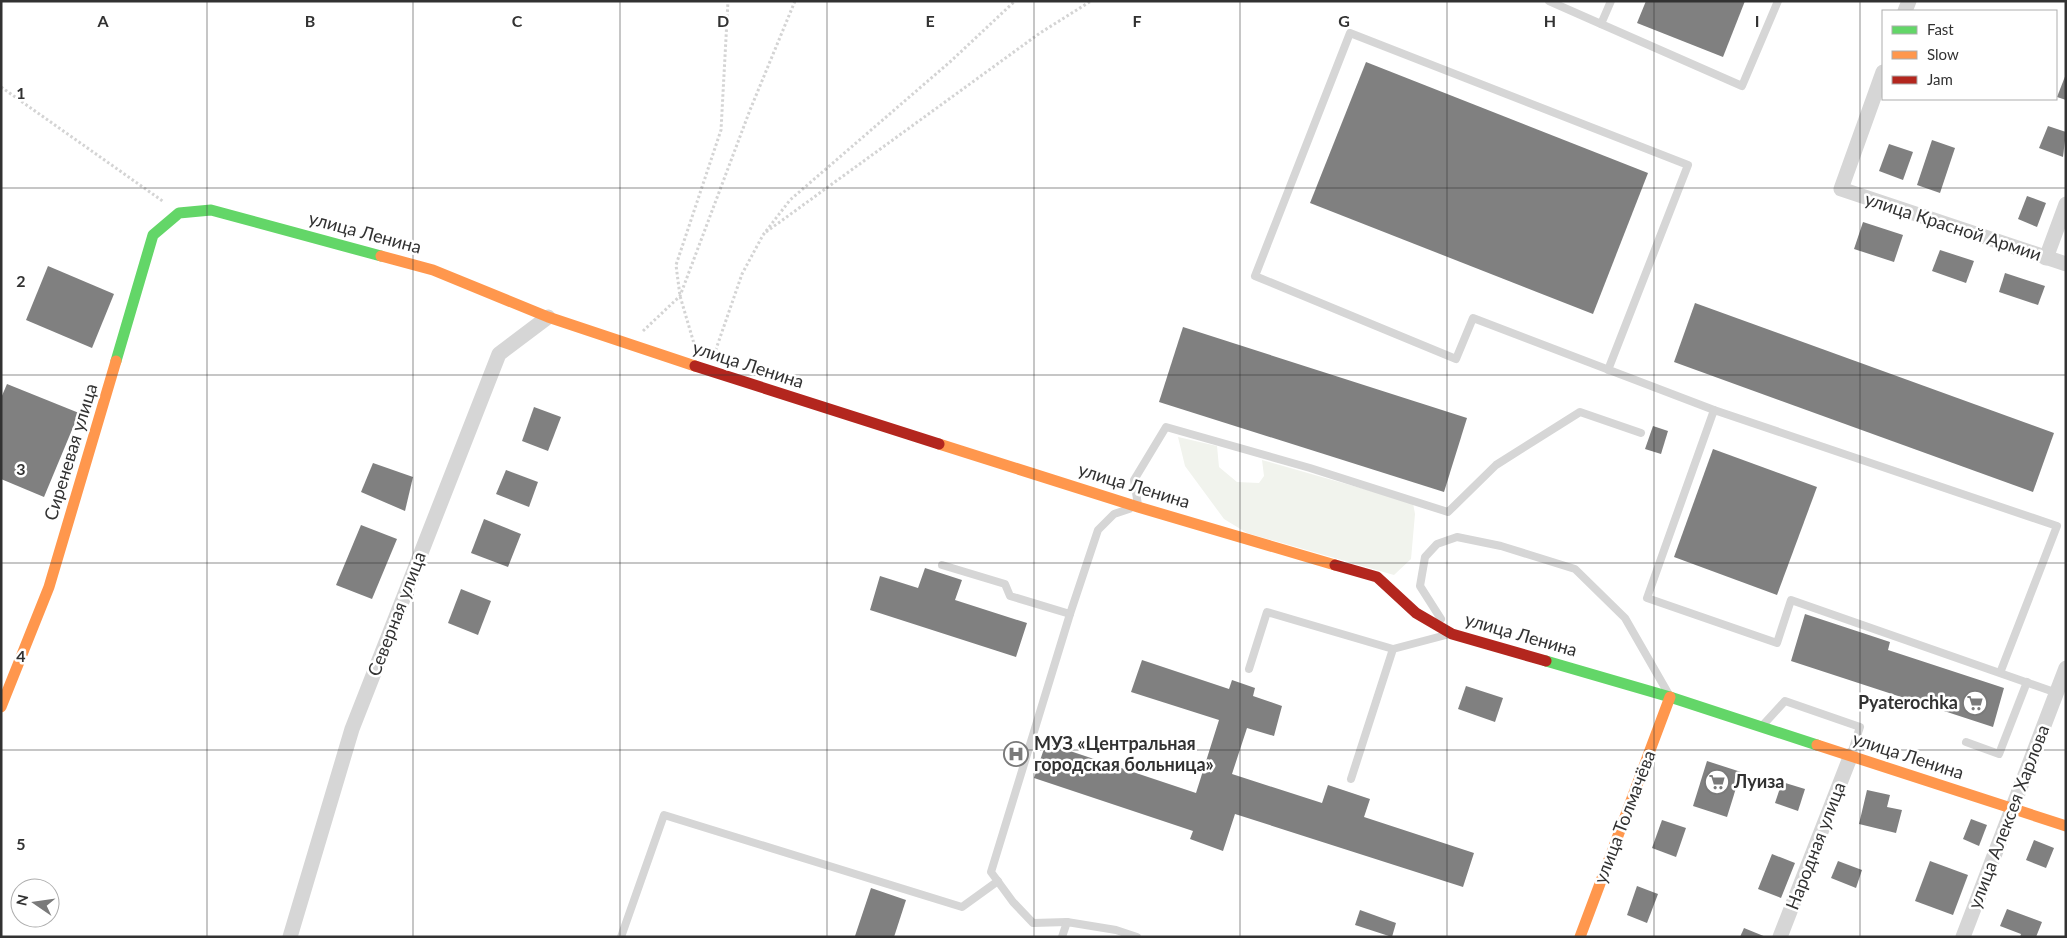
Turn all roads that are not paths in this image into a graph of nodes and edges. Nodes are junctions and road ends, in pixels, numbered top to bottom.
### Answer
1 (1549, 1) edge
2 (1611, 1) edge
3 (1778, 1) edge
4 (1601, 24) junction
5 (1882, 75) edge
6 (2066, 204) edge
7 (179, 213) joint
8 (2046, 258) junction
9 (2066, 264) edge
10 (548, 316) junction
11 (1608, 370) junction
12 (1714, 410) junction
13 (1641, 433) dead end
14 (1138, 506) junction
15 (2057, 526) junction
16 (2066, 529) edge
17 (942, 565) dead end
18 (1070, 614) junction
19 (1452, 634) junction
20 (1393, 648) junction
21 (2066, 668) edge
22 (1249, 669) dead end
23 (2000, 673) junction
24 (2027, 682) junction
25 (2056, 693) junction
26 (1670, 697) junction
27 (1, 707) edge
28 (1761, 726) junction
29 (1966, 742) dead end
30 (1851, 755) junction
31 (1351, 779) dead end
32 (2013, 808) junction
33 (2066, 826) edge
34 (998, 881) junction
35 (1067, 922) junction
36 (1115, 934) edge
37 (290, 937) edge
38 (621, 937) edge
39 (1062, 937) edge
40 (1137, 937) edge
41 (1580, 937) edge
42 (1780, 937) edge
43 (1963, 937) edge

1 - 4 lane
2 - 4 lane
3 - 4 lane
5 - 8 street, улица Красной Армии
6 - 8 street
7 - 10 street, улица Ленина
7 - 27 street, Сиреневая улица
8 - 9 street, улица Красной Армии
10 - 14 street, улица Ленина
10 - 37 street, Северная улица
11 - 11 lane
11 - 12 lane
12 - 15 lane
12 - 23 lane
13 - 14 lane
14 - 18 lane
14 - 19 street, улица Ленина
15 - 16 lane
15 - 23 lane
17 - 18 lane
18 - 34 lane
19 - 20 lane
19 - 26 street, улица Ленина
19 - 26 lane
20 - 22 lane
20 - 31 lane
21 - 25 street, улица Алексея Харлова
23 - 24 lane
24 - 25 lane
24 - 29 lane
25 - 32 street, улица Алексея Харлова
26 - 28 street, улица Ленина
26 - 41 street, улица Толмачёва
28 - 30 street, улица Ленина
28 - 30 lane
30 - 32 street, улица Ленина
30 - 42 street, Народная улица
32 - 33 street, улица Ленина
32 - 43 street, улица Алексея Харлова
34 - 35 lane
34 - 38 lane
35 - 36 lane
35 - 39 lane
36 - 40 lane

